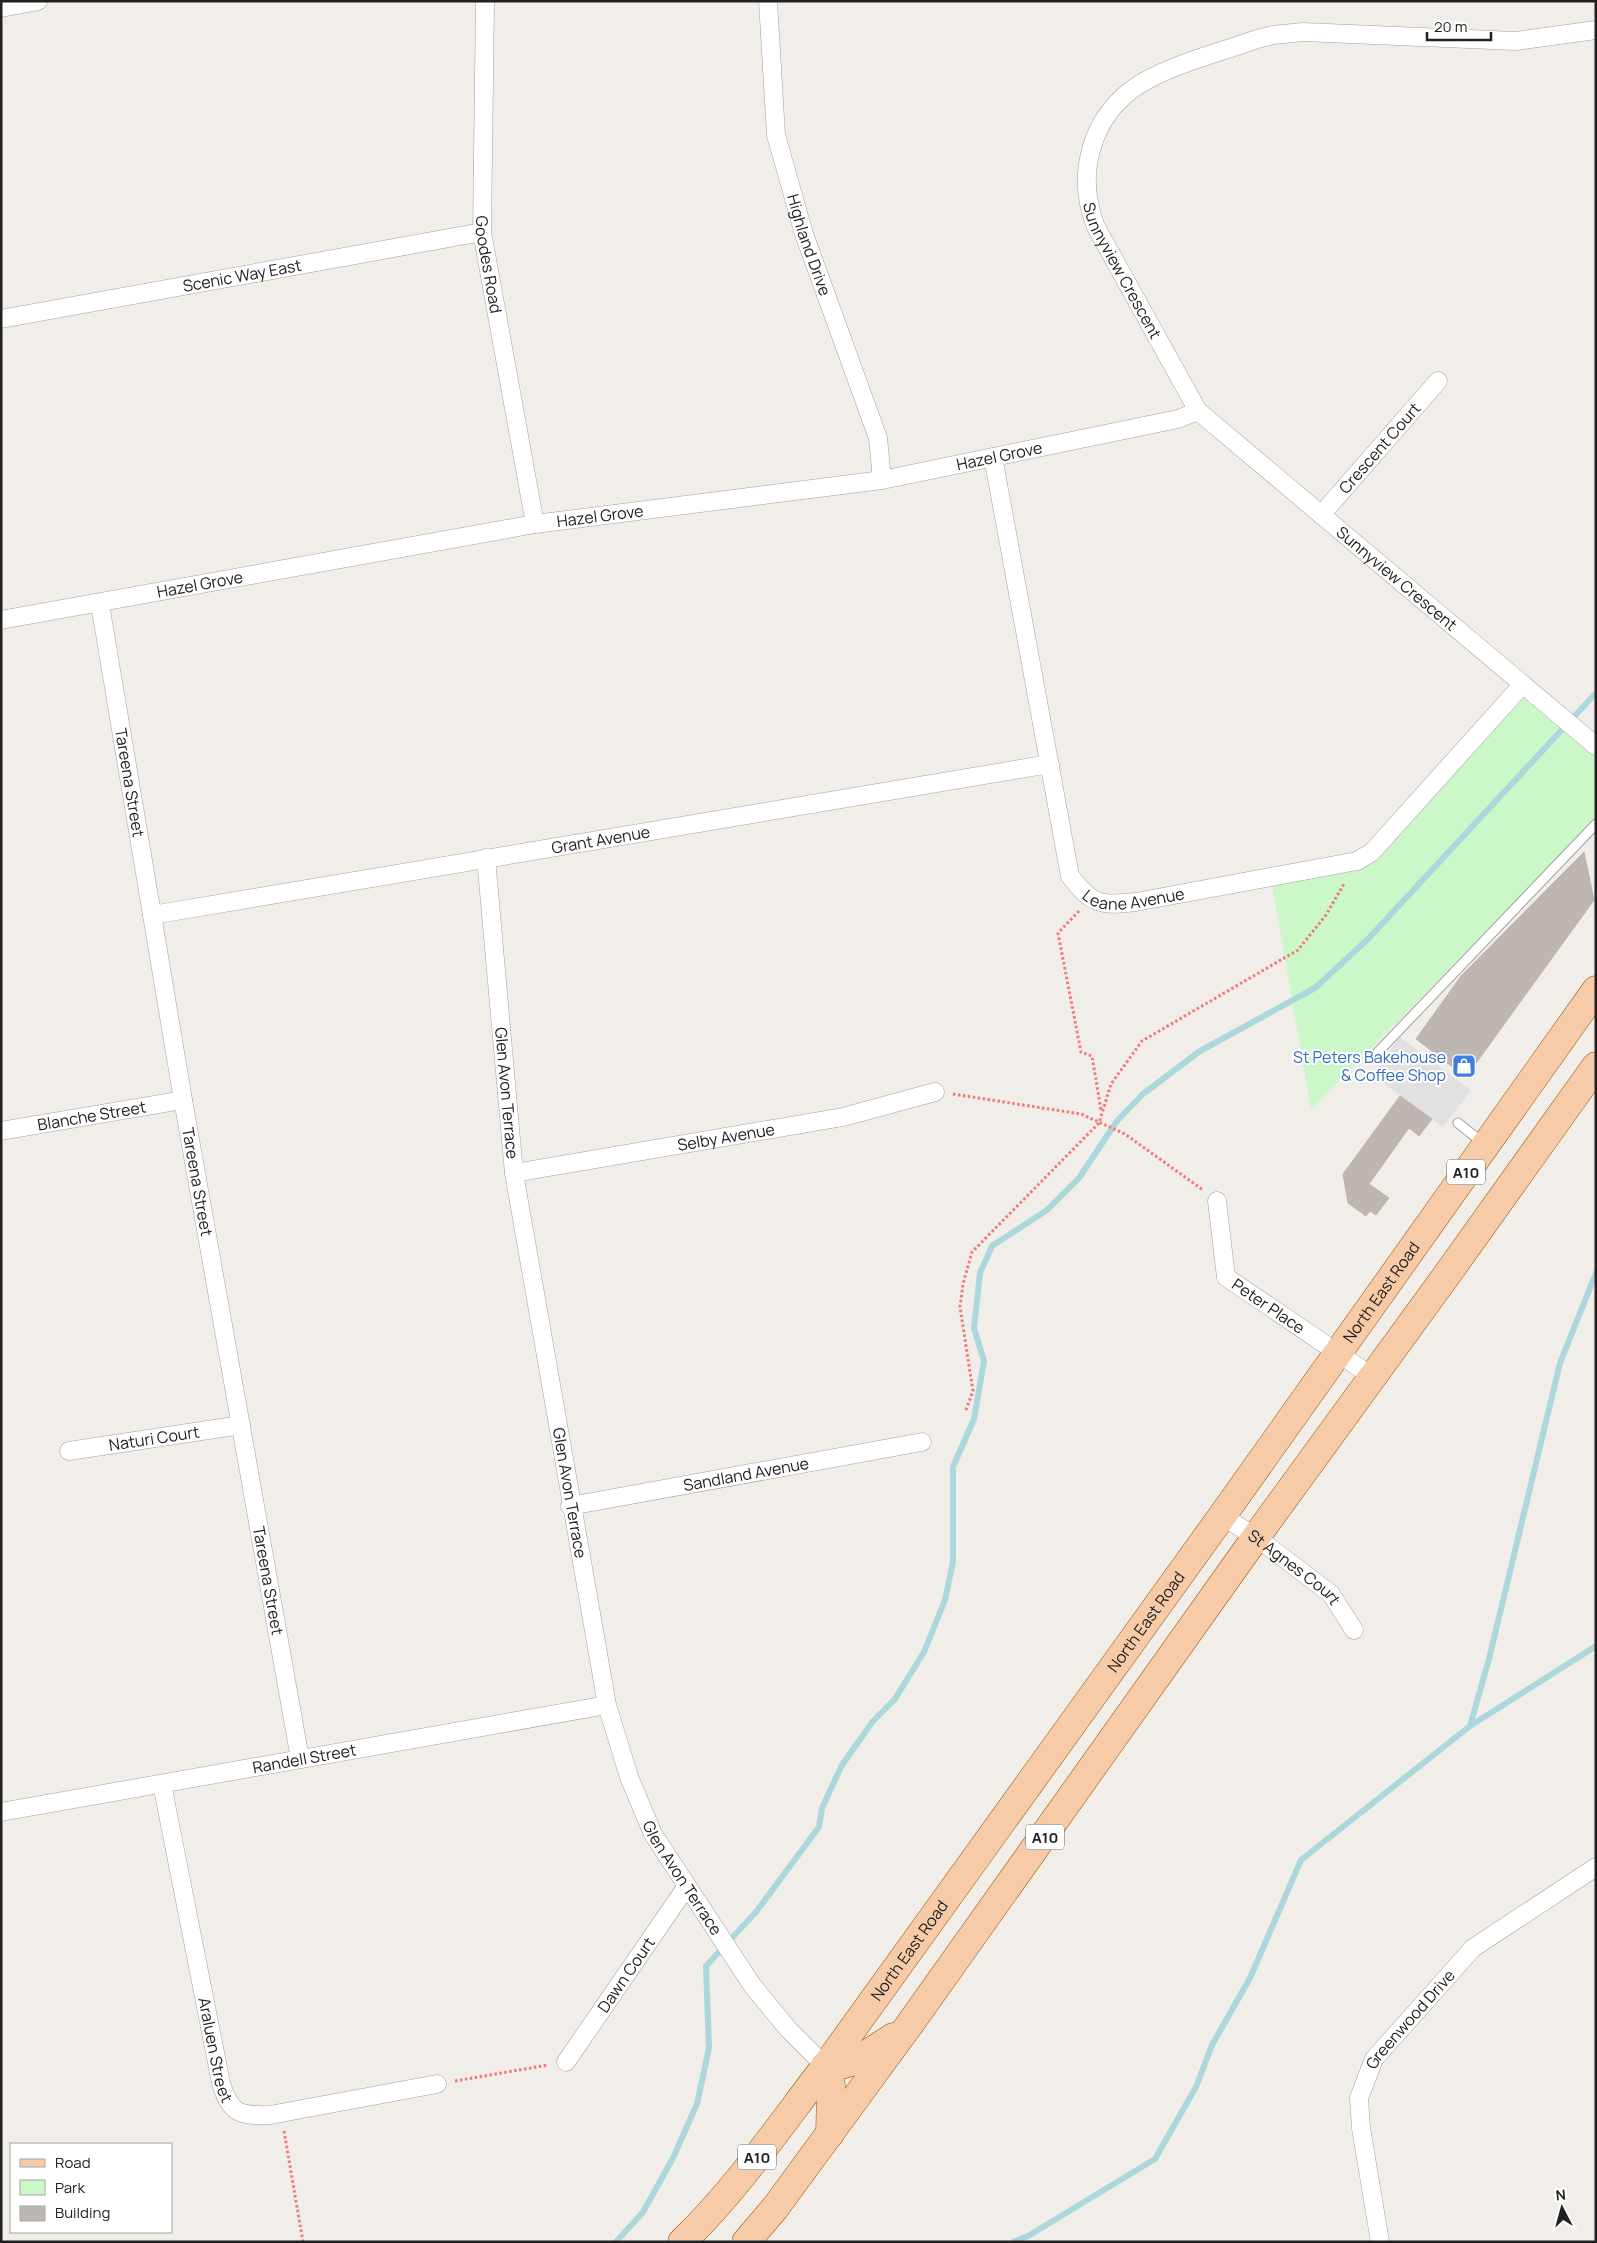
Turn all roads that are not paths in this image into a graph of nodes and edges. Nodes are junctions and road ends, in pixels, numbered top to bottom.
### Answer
1 (38, 1) edge
2 (485, 1) edge
3 (768, 1) edge
4 (1, 8) edge
5 (1596, 30) edge
6 (482, 232) junction
7 (1, 319) edge
8 (1438, 381) dead end
9 (1198, 411) junction
10 (993, 457) junction
11 (882, 480) junction
12 (1321, 515) junction
13 (535, 524) junction
14 (100, 604) junction
15 (1, 620) edge
16 (1524, 684) junction
17 (1596, 746) edge
18 (1050, 764) junction
19 (1596, 824) edge
20 (486, 858) junction
21 (152, 915) junction
22 (1596, 990) edge
23 (1378, 1052) dead end
24 (1596, 1066) edge
25 (935, 1092) road end
26 (183, 1100) junction
27 (1458, 1123) dead end
28 (1, 1131) edge
29 (1486, 1144) junction
30 (514, 1173) junction
31 (1217, 1201) road end
32 (1337, 1354) junction
33 (1373, 1377) junction
34 (241, 1425) junction
35 (922, 1442) dead end
36 (69, 1451) dead end
37 (570, 1506) junction
38 (1222, 1516) junction
39 (1256, 1537) junction
40 (1354, 1630) dead end
41 (607, 1705) junction
42 (300, 1760) junction
43 (162, 1784) junction
44 (1, 1812) edge
45 (1596, 1866) edge
46 (687, 1886) junction
47 (907, 2028) junction
48 (566, 2062) road end
49 (825, 2066) junction
50 (438, 2084) road end
51 (830, 2134) junction
52 (682, 2242) edge
53 (746, 2242) edge
54 (1380, 2242) edge

1 - 4 street
2 - 6 street, Goodes Road
3 - 11 street, Highland Drive
5 - 9 street, Sunnyview Crescent
6 - 7 street, Scenic Way East
6 - 13 street, Goodes Road
8 - 12 street, Crescent Court
9 - 10 street, Hazel Grove
9 - 12 street, Sunnyview Crescent
10 - 11 street, Hazel Grove
10 - 18 street, Leane Avenue
11 - 13 street, Hazel Grove
12 - 16 street, Sunnyview Crescent
13 - 14 street, Hazel Grove
14 - 15 street, Hazel Grove
14 - 21 street, Tareena Street
16 - 17 street, Sunnyview Crescent
16 - 18 street, Leane Avenue
18 - 20 street, Grant Avenue
19 - 23 lane
20 - 21 street, Grant Avenue
20 - 30 street, Glen Avon Terrace
21 - 26 street, Tareena Street
22 - 29 main road, North East Road / A10
24 - 33 main road, A10
25 - 30 street, Selby Avenue
26 - 28 street, Blanche Street
26 - 34 street, Tareena Street
27 - 29 lane
29 - 32 main road, North East Road / A10
30 - 37 street, Glen Avon Terrace
31 - 32 street, Peter Place
32 - 33 street, Peter Place
32 - 38 main road, North East Road / A10
33 - 39 main road, A10
34 - 36 street, Naturi Court
34 - 42 street, Tareena Street
35 - 37 street, Sandland Avenue
37 - 41 street, Glen Avon Terrace
38 - 39 street, St Agnes Court
38 - 49 main road, North East Road / A10
39 - 40 street, St Agnes Court
39 - 47 main road, A10
41 - 42 street, Randell Street
41 - 46 street, Glen Avon Terrace
42 - 43 street, Randell Street
43 - 44 street, Randell Street
43 - 50 street, Araluen Street
45 - 54 street, Greenwood Drive
46 - 48 street, Dawn Court
46 - 49 street, Glen Avon Terrace
47 - 49 main road
47 - 51 main road, A10
49 - 51 main road
49 - 52 main road, North East Road / A10
51 - 53 main road, A10

